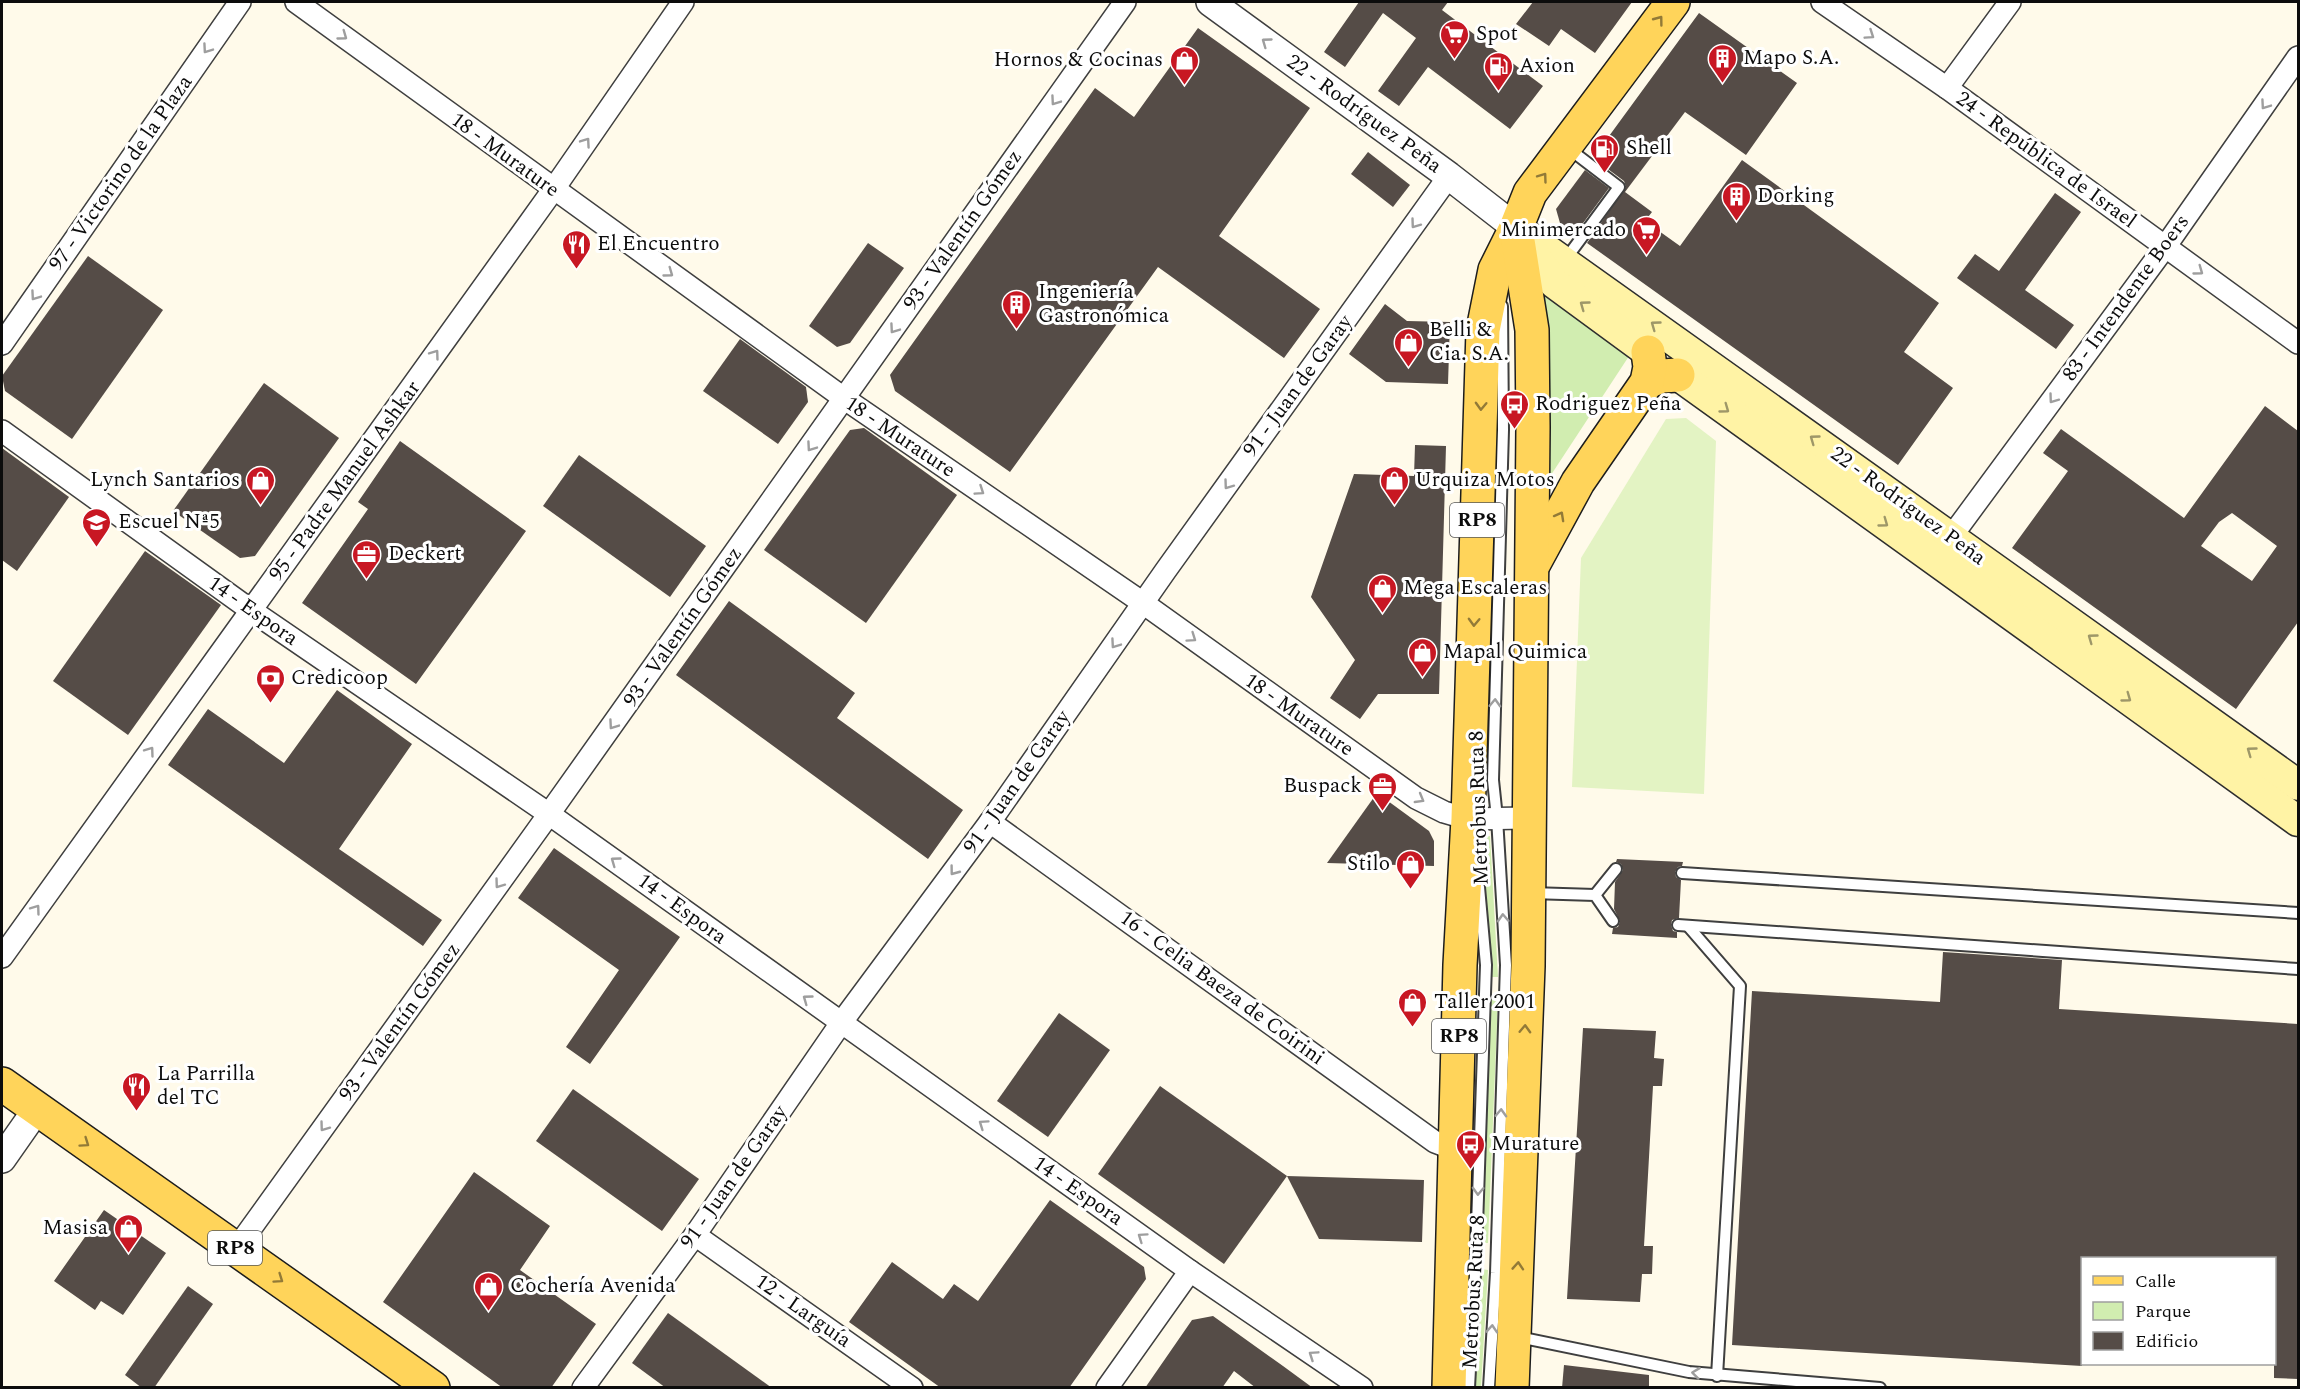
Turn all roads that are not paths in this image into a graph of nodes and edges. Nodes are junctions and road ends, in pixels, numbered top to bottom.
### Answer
1 (240, 2) edge
2 (296, 2) edge
3 (683, 2) edge
4 (1125, 2) edge
5 (1210, 2) edge
6 (1673, 2) edge
7 (1822, 2) edge
8 (2010, 2) edge
9 (2298, 57) edge
10 (1947, 88) junction
11 (1565, 146) junction
12 (1449, 176) junction
13 (553, 190) junction
14 (1516, 228) junction
15 (2165, 247) junction
16 (1563, 262) junction
17 (2298, 342) edge
18 (2, 344) edge
19 (1658, 370) junction
20 (845, 399) junction
21 (2, 431) edge
22 (1951, 537) junction
23 (1531, 568) junction
24 (1143, 603) junction
25 (252, 611) junction
26 (2298, 785) edge
27 (549, 814) junction
28 (1498, 818) junction
29 (2298, 821) edge
30 (990, 822) junction
31 (1616, 869) dead end
32 (1682, 873) dead end
33 (1527, 893) junction
34 (1595, 895) junction
35 (2298, 913) edge
36 (1613, 921) dead end
37 (2, 957) edge
38 (2298, 969) edge
39 (841, 1023) junction
40 (2, 1084) edge
41 (37, 1109) junction
42 (1456, 1150) junction
43 (2, 1159) edge
44 (695, 1234) junction
45 (236, 1249) junction
46 (1190, 1271) junction
47 (1515, 1336) junction
48 (1717, 1376) junction
49 (433, 1388) edge
50 (583, 1388) edge
51 (912, 1388) edge
52 (1107, 1388) edge
53 (1362, 1388) edge
54 (1449, 1388) edge
55 (1469, 1388) edge
56 (1489, 1388) edge
57 (1512, 1388) edge
58 (1880, 1388) edge

1 -> 18 street, 97 - Victorino de la Plaza
2 -> 13 street, 18 - Murature
13 -> 3 street, 95 - Padre Manuel Ashkar
4 -> 20 street, 93 - Valentín Gómez
12 -> 5 street, 22 - Rodríguez Peña
11 -> 6 main road, RP8
7 -> 10 street, 24 - República de Israel
8 - 10 street
9 -> 15 street, 83 - Intendente Boers
10 - 15 street, 24 - República de Israel
14 -> 11 main road, RP8
11 - 16 lane
12 - 14 street, 22 - Rodríguez Peña
12 -> 24 street, 91 - Juan de Garay
13 -> 20 street, 18 - Murature
25 -> 13 street, 95 - Padre Manuel Ashkar
14 - 16 main road, 22 - Rodríguez Peña
19 -> 14 main road, 22 - Rodríguez Peña
14 - 23 main road, RP8
28 -> 14 lane, Metrobus Ruta 8
14 -> 28 main road, RP8
15 -> 17 street, 24 - República de Israel
15 -> 22 street, 83 - Intendente Boers
22 -> 16 main road, 22 - Rodríguez Peña
23 -> 19 main road
19 -> 29 main road, 22 - Rodríguez Peña
20 -> 24 street, 18 - Murature
20 -> 27 street, 93 - Valentín Gómez
21 - 25 street, 14 - Espora
26 -> 22 main road, 22 - Rodríguez Peña
23 - 28 main road, RP8
24 -> 28 street, 18 - Murature
24 -> 30 street, 91 - Juan de Garay
25 - 27 street, 14 - Espora
37 -> 25 street, 95 - Padre Manuel Ashkar
39 -> 27 street, 14 - Espora
27 -> 45 street, 93 - Valentín Gómez
28 - 33 main road, RP8
28 - 42 main road, RP8
28 -> 55 lane, Metrobus Ruta 8
56 -> 28 lane, Metrobus Ruta 8
30 -> 39 street, 91 - Juan de Garay
30 - 42 street, 16 - Celia Baeza de Coirini
31 - 34 lane
32 - 35 lane
33 - 34 lane
47 -> 33 main road, RP8
34 - 36 lane
38 - 48 lane
39 - 44 street, 91 - Juan de Garay
46 -> 39 street, 14 - Espora
40 - 41 main road, RP8
41 - 43 street
41 -> 45 main road, RP8
42 - 54 main road, RP8
44 - 50 street, 91 - Juan de Garay
44 - 51 street, 12 - Larguía
45 -> 49 main road, RP8
46 - 52 street
53 -> 46 street, 14 - Espora
48 -> 47 lane
47 - 57 main road, RP8
48 - 58 lane

